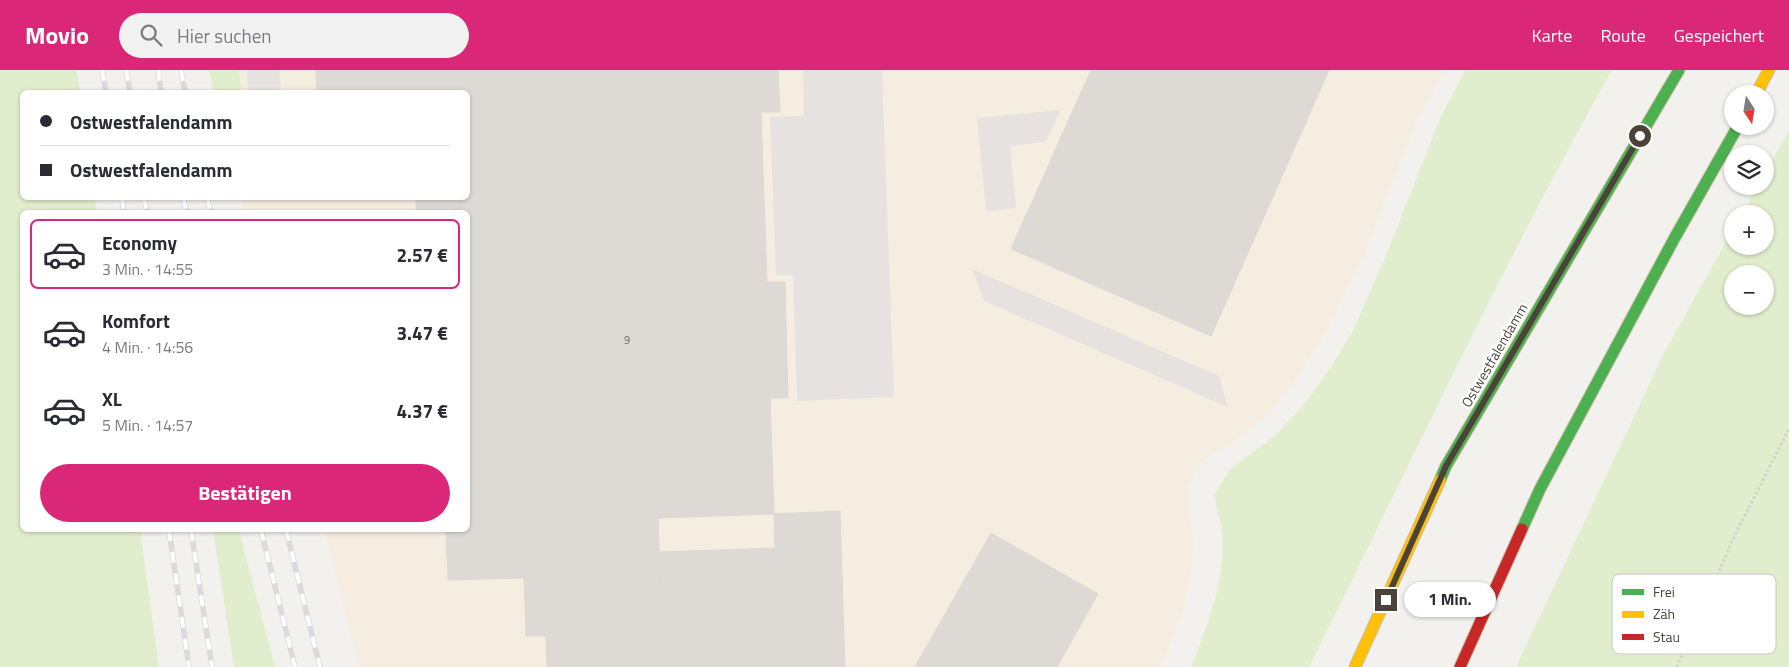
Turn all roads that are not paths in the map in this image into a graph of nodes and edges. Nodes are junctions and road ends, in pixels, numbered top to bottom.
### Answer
1 (1679, 70) edge
2 (1770, 70) edge
3 (1761, 85) edge
4 (1733, 135) edge
5 (1356, 667) edge
6 (1460, 667) edge

1 - 5 highway, Ostwestfalendamm
2 - 3 highway
4 - 6 highway

